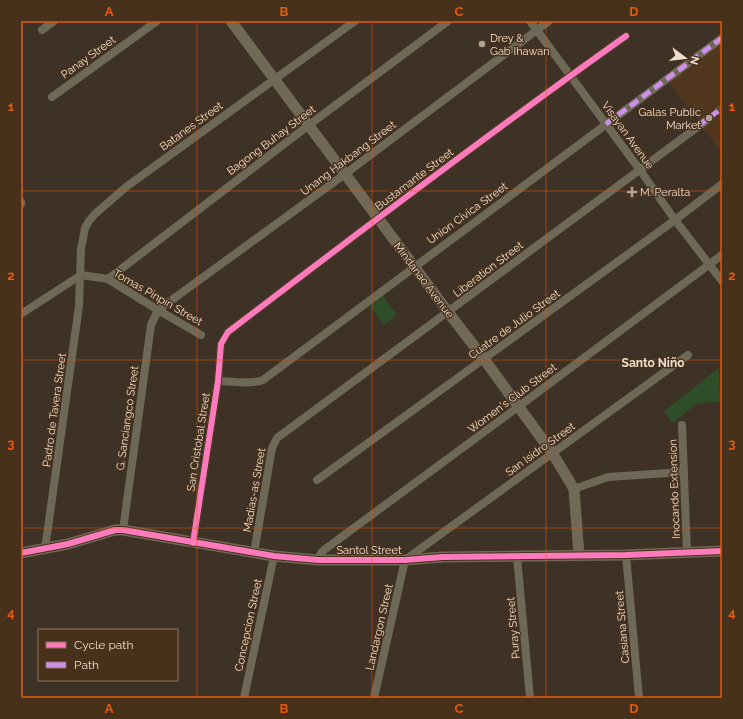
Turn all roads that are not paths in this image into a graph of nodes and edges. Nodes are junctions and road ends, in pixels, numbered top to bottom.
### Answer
1 (54, 21) edge
2 (156, 21) edge
3 (231, 21) edge
4 (355, 21) edge
5 (448, 21) edge
6 (530, 21) edge
7 (549, 21) edge
8 (42, 30) dead end
9 (537, 31) junction
10 (626, 36) dead end
11 (722, 38) edge
12 (570, 75) junction
13 (275, 79) junction
14 (52, 97) dead end
15 (707, 120) tunnel mouth
16 (606, 124) junction
17 (309, 125) junction
18 (640, 170) junction
19 (345, 174) junction
20 (722, 184) edge
21 (378, 218) junction
22 (675, 220) junction
23 (722, 255) edge
24 (709, 265) junction
25 (414, 266) junction
26 (81, 275) junction
27 (108, 279) junction
28 (722, 281) edge
29 (158, 310) junction
30 (448, 312) junction
31 (21, 314) edge
32 (201, 335) dead end
33 (221, 344) joint
34 (688, 355) dead end
35 (484, 359) junction
36 (218, 381) junction
37 (518, 408) junction
38 (682, 424) dead end
39 (282, 434) joint
40 (553, 454) junction
41 (684, 472) junction
42 (317, 480) dead end
43 (574, 489) junction
44 (123, 530) junction
45 (193, 543) junction
46 (45, 549) junction
47 (722, 551) edge
48 (688, 552) junction
49 (21, 553) edge
50 (254, 553) junction
51 (579, 555) junction
52 (626, 555) junction
53 (274, 556) junction
54 (517, 557) junction
55 (318, 560) junction
56 (405, 560) junction
57 (244, 698) edge
58 (374, 698) edge
59 (530, 698) edge
60 (639, 698) edge

1 - 8 street
2 - 14 street, Panay Street
3 - 13 street, Mindanao Avenue
4 - 13 street, Batanes Street
5 - 17 street, Bagong Buhay Street
6 - 9 street, Visayan Avenue
7 - 9 street, Unang Hakbang Street
9 - 12 street, Visayan Avenue
9 - 19 street, Unang Hakbang Street
10 - 12 street, Bustamante Street
11 - 16 street, Union Civica Street
12 - 16 street, Visayan Avenue
12 - 21 street, Bustamante Street
13 - 17 street, Mindanao Avenue
13 - 26 street, Batanes Street
15 - 18 street, Liberation Street
16 - 18 street, Visayan Avenue
16 - 25 street, Union Civica Street
17 - 19 street, Mindanao Avenue
17 - 27 street, Bagong Buhay Street
18 - 22 street, Visayan Avenue
18 - 30 street, Liberation Street
19 - 21 street, Mindanao Avenue
19 - 29 street, Unang Hakbang Street
20 - 22 street, Cuatre de Julio Street
21 - 25 street, Mindanao Avenue
21 - 33 street, Bustamante Street
22 - 24 street, Visayan Avenue
22 - 35 street, Cuatre de Julio Street
23 - 24 street, Women's Club Street
24 - 28 street, Visayan Avenue
24 - 37 street, Women's Club Street
25 - 30 street, Mindanao Avenue
25 - 36 street, Union Civica Street
26 - 27 street, Tomas Pinpin Street
26 - 31 street
26 - 46 street, Padro de Tavera Street
27 - 29 street, Tomas Pinpin Street
29 - 32 street, Tomas Pinpin Street
29 - 44 street, G. Sanciangco Street
30 - 35 street, Mindanao Avenue
30 - 39 street, Liberation Street
33 - 36 street, San Cristobal Street
34 - 40 street, San Isidro Street
35 - 37 street, Mindanao Avenue
35 - 42 street, Cuatre de Julio Street
36 - 45 street, San Cristobal Street
37 - 40 street, Mindanao Avenue
37 - 55 street, Women's Club Street
38 - 41 street, Inocando Extension
39 - 50 street, Madias-as Street
40 - 43 street, Mindanao Avenue
40 - 56 street, San Isidro Street
41 - 43 street
41 - 48 street, Inocando Extension
43 - 51 street, Mindanao Avenue
44 - 45 street, Santol Street
44 - 46 street, Santol Street
45 - 50 street, Santol Street
46 - 49 street, Santol Street
47 - 48 street, Santol Street
48 - 52 street, Santol Street
50 - 53 street, Santol Street
51 - 52 street, Santol Street
51 - 54 street, Santol Street
52 - 60 street, Casiana Street
53 - 55 street, Santol Street
53 - 57 street, Concepcion Street
54 - 56 street, Santol Street
54 - 59 street, Puray Street
55 - 56 street, Santol Street
56 - 58 street, Landargon Street

